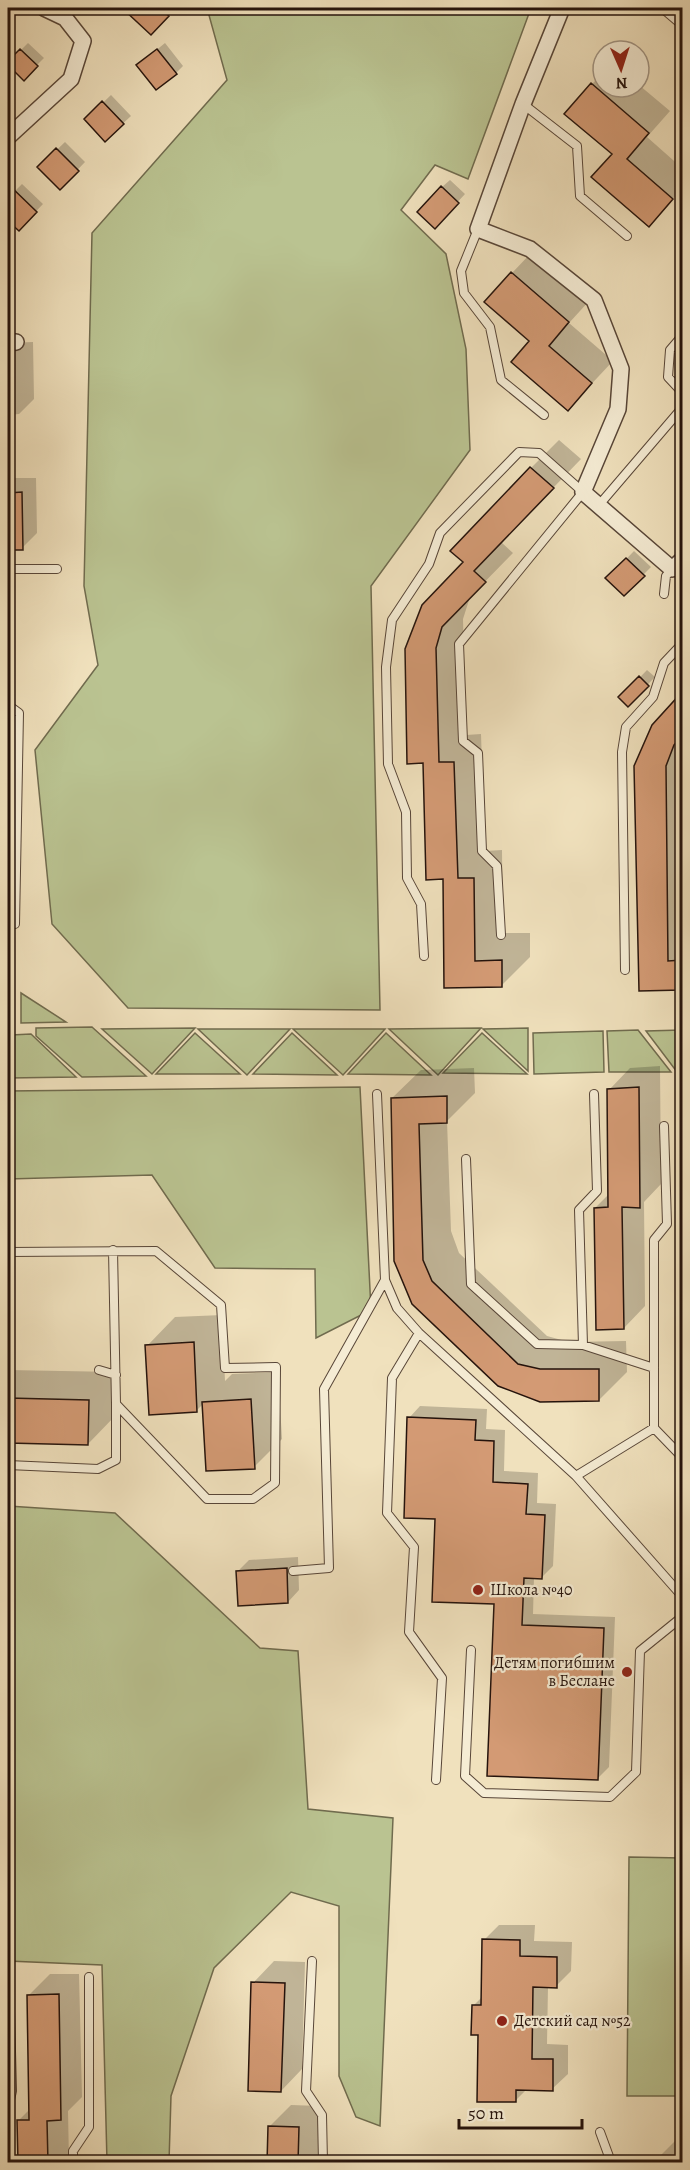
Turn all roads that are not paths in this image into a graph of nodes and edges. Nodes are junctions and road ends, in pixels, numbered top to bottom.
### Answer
1 (44, 8) edge
2 (562, 8) edge
3 (662, 8) edge
4 (682, 25) edge
5 (523, 104) junction
6 (8, 137) edge
7 (478, 229) junction
8 (627, 236) dead end
9 (682, 336) edge
10 (682, 392) edge
11 (682, 408) edge
12 (544, 415) dead end
13 (583, 492) junction
14 (599, 505) junction
15 (677, 564) edge
16 (8, 569) edge
17 (57, 569) dead end
18 (664, 594) dead end
19 (682, 644) edge
20 (8, 705) edge
21 (8, 924) edge
22 (501, 935) dead end
23 (424, 956) dead end
24 (625, 970) dead end
25 (377, 1094) dead end
26 (594, 1094) dead end
27 (664, 1126) dead end
28 (466, 1159) dead end
29 (113, 1250) junction
30 (8, 1252) edge
31 (385, 1280) junction
32 (418, 1333) junction
33 (583, 1345) junction
34 (654, 1368) junction
35 (99, 1370) dead end
36 (116, 1375) junction
37 (116, 1404) junction
38 (654, 1428) junction
39 (682, 1457) edge
40 (8, 1465) edge
41 (576, 1476) junction
42 (293, 1571) dead end
43 (682, 1596) edge
44 (682, 1617) edge
45 (471, 1650) dead end
46 (436, 1780) dead end
47 (312, 1961) dead end
48 (9, 1972) dead end
49 (89, 1977) dead end
50 (8, 2109) edge
51 (600, 2132) dead end
52 (73, 2163) edge
53 (323, 2163) edge
54 (611, 2163) edge

1 - 6 street
2 - 5 street
3 - 4 lane
5 - 7 street
5 - 8 lane
7 - 12 lane
7 - 13 street
9 - 10 lane
11 - 14 lane
13 - 14 street
13 - 22 lane
13 - 23 lane
14 - 15 street
15 - 18 lane
16 - 17 lane
19 - 24 lane
20 - 21 lane
25 - 31 lane
26 - 33 lane
27 - 34 lane
28 - 33 lane
29 - 30 lane
29 - 36 lane
29 - 37 lane
31 - 32 lane
31 - 42 lane
32 - 41 lane
32 - 46 lane
33 - 34 lane
34 - 38 lane
35 - 36 lane
36 - 37 lane
37 - 40 lane
38 - 39 lane
38 - 41 lane
41 - 43 lane
44 - 45 lane
47 - 53 lane
48 - 50 lane
49 - 52 lane
51 - 54 lane

